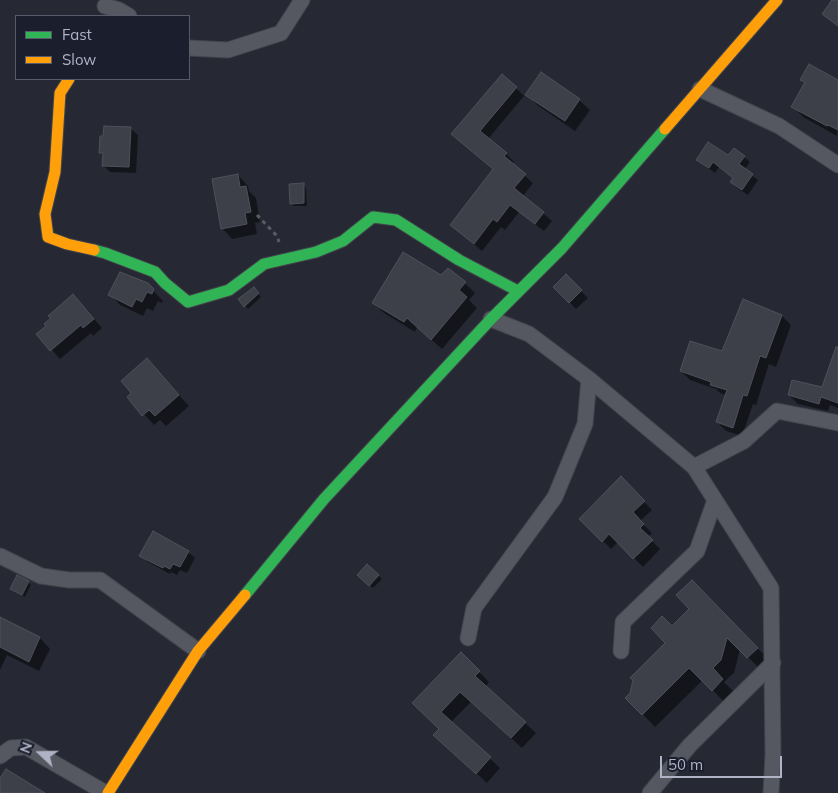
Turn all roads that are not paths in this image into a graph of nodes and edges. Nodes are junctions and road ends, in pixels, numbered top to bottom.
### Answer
1 (302, 0) edge
2 (777, 0) edge
3 (104, 7) edge
4 (126, 15) edge
5 (190, 48) edge
6 (68, 80) edge
7 (700, 88) junction
8 (838, 165) edge
9 (518, 291) junction
10 (490, 319) junction
11 (589, 379) junction
12 (838, 423) edge
13 (694, 467) junction
14 (715, 500) junction
15 (0, 556) edge
16 (468, 638) dead end
17 (198, 651) junction
18 (621, 651) dead end
19 (773, 663) junction
20 (0, 756) edge
21 (107, 793) edge
22 (650, 793) edge
23 (771, 793) edge

1 - 5 street
2 - 7 street
3 - 4 street
6 - 9 street
7 - 8 street
7 - 9 street
9 - 10 street
10 - 11 street
10 - 17 street
11 - 13 street
11 - 16 street
12 - 13 street
13 - 14 street
14 - 18 street
14 - 19 street
15 - 17 street
17 - 21 street
19 - 22 street
19 - 23 street
20 - 21 street

